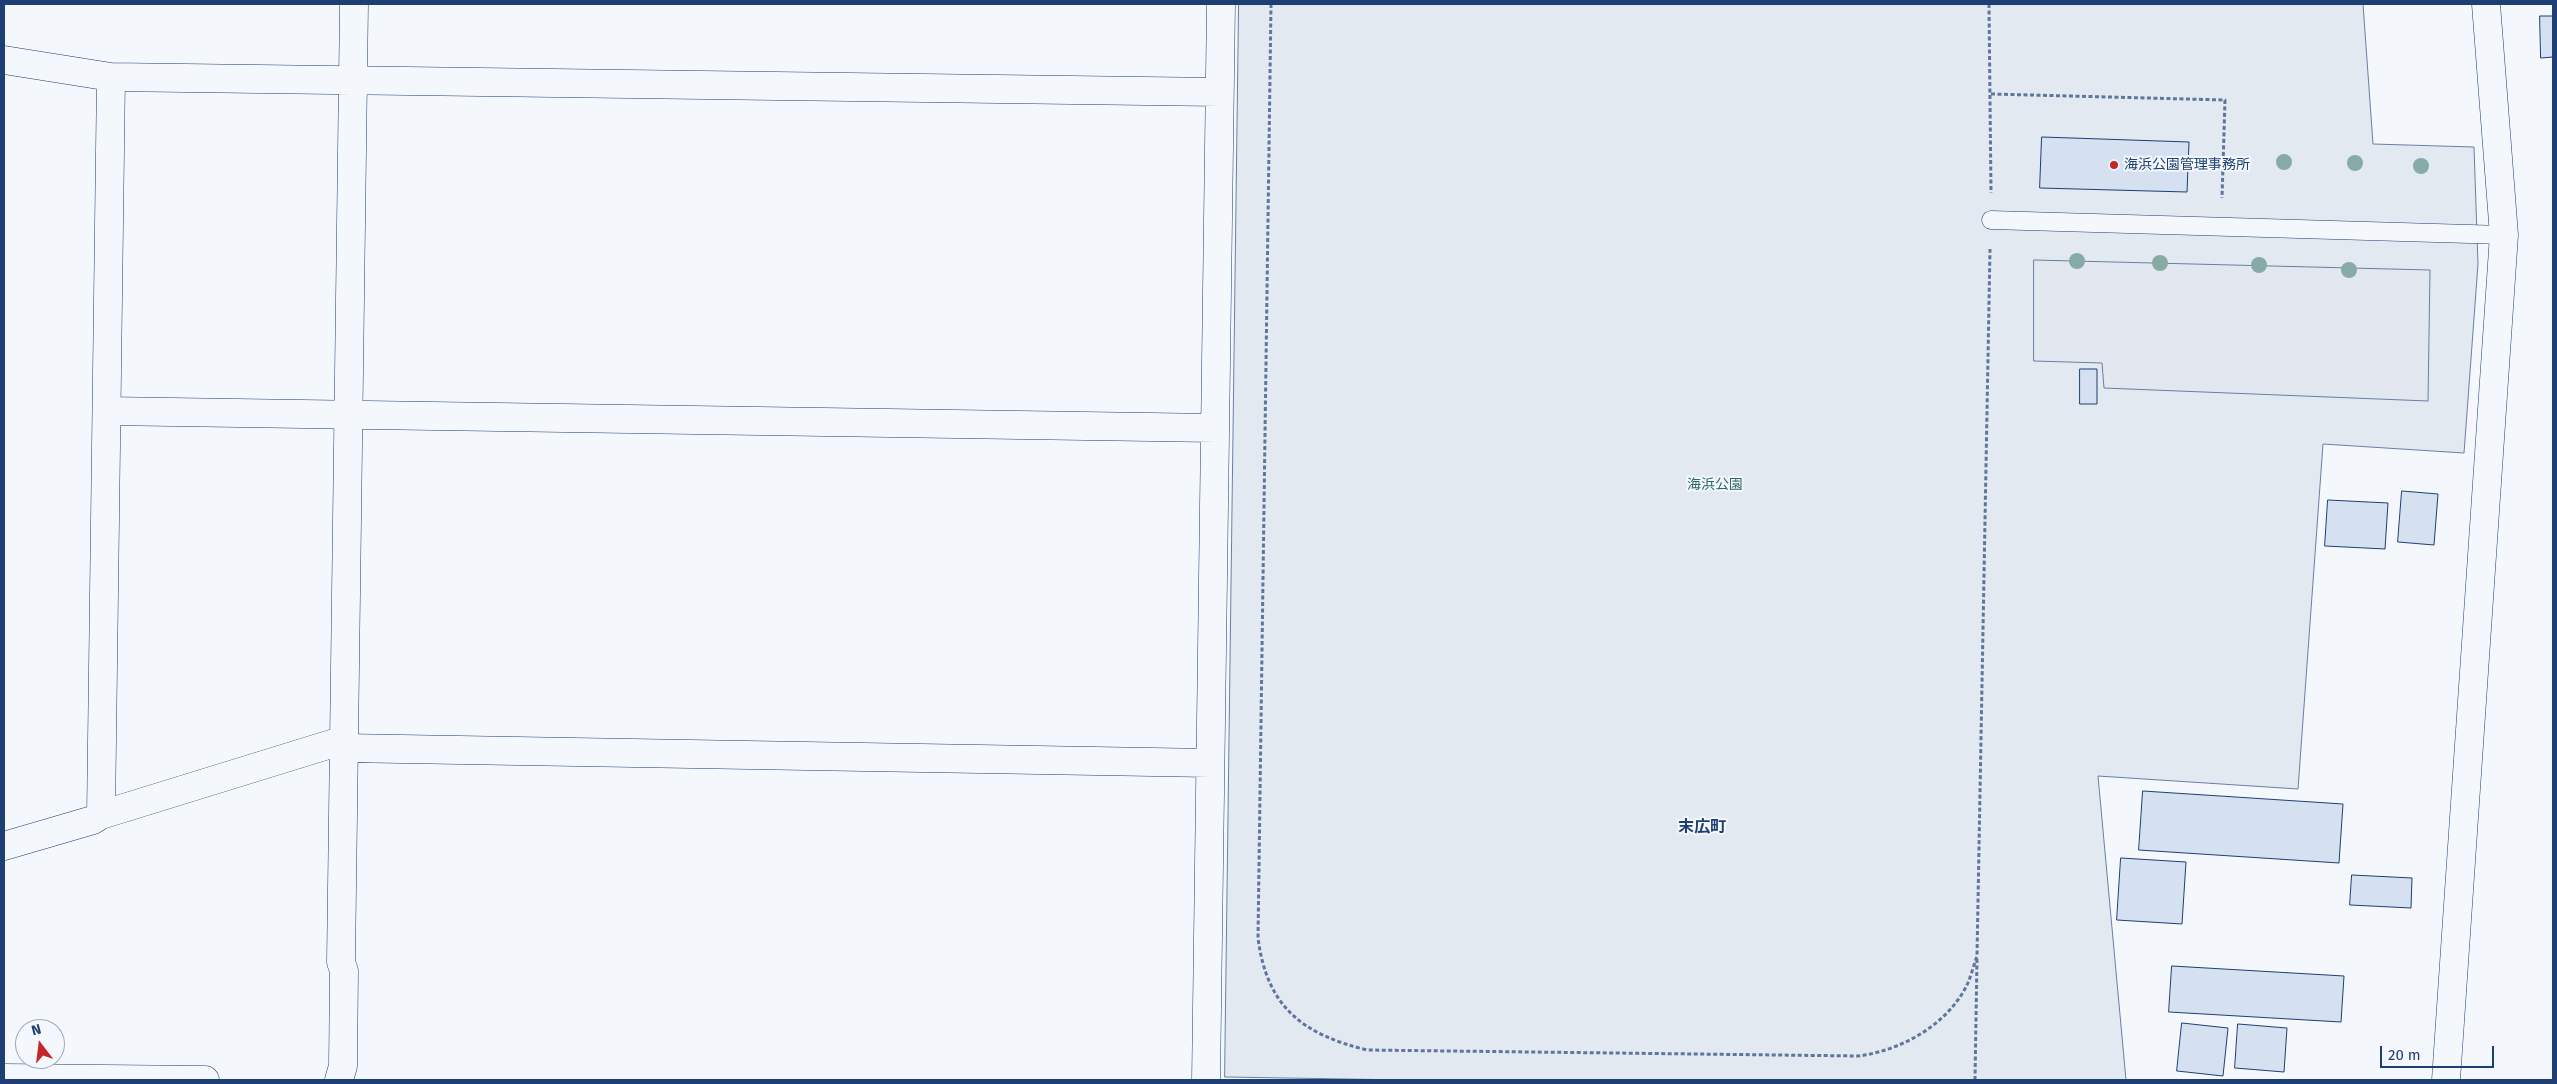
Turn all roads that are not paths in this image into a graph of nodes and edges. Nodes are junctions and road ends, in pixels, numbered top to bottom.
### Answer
1 (354, 4) edge
2 (1221, 4) edge
3 (2486, 4) edge
4 (4, 60) edge
5 (111, 77) junction
6 (353, 80) junction
7 (1219, 92) junction
8 (1991, 220) road end
9 (2504, 235) junction
10 (107, 411) junction
11 (347, 415) junction
12 (1215, 428) junction
13 (344, 744) junction
14 (1210, 762) junction
15 (101, 815) junction
16 (4, 846) edge
17 (4, 1078) edge
18 (205, 1080) edge
19 (340, 1080) edge
20 (1206, 1080) edge
21 (2446, 1080) edge

1 - 6 street
2 - 7 street
3 - 9 street
4 - 5 street
5 - 6 street
5 - 10 street
6 - 7 street
6 - 11 street
7 - 12 street
8 - 9 lane
9 - 21 street
10 - 11 street
10 - 15 street
11 - 12 street
11 - 13 street
12 - 14 street
13 - 14 street
13 - 15 street
13 - 19 street
14 - 20 street
15 - 16 street
17 - 18 street

